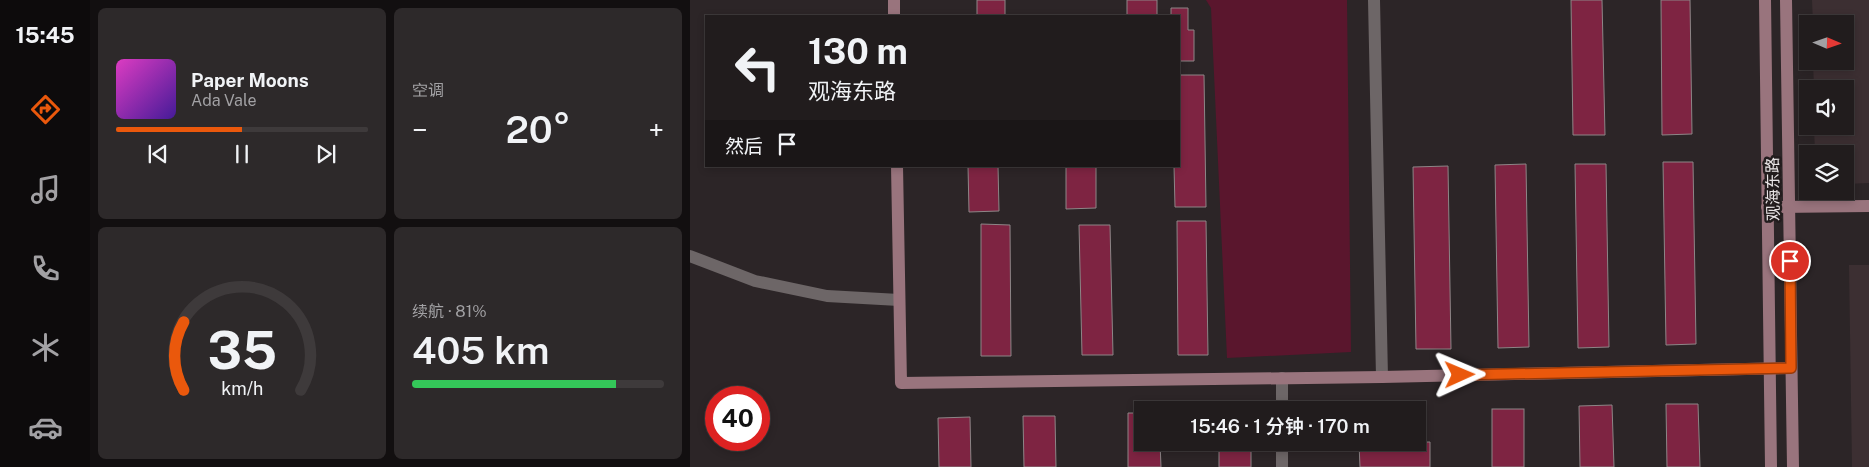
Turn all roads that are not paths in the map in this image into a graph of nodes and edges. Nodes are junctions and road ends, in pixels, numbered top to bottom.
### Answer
1 (894, 0) edge
2 (1374, 0) edge
3 (1765, 0) edge
4 (1786, 0) edge
5 (894, 15) edge
6 (897, 167) edge
7 (1869, 206) edge
8 (1789, 207) junction
9 (1767, 208) junction
10 (690, 256) edge
11 (899, 300) junction
12 (1791, 368) junction
13 (1769, 369) junction
14 (1382, 377) junction
15 (1282, 378) junction
16 (1282, 401) edge
17 (1282, 451) edge
18 (1282, 467) edge
19 (1771, 467) edge
20 (1793, 467) edge

1 - 5 street
2 - 14 street
3 - 9 street, 观海东路
4 - 8 street, 观海东路
6 - 11 street
7 - 8 street
8 - 9 street
8 - 12 street, 观海东路
9 - 13 street, 观海东路
10 - 11 street
11 - 15 street
12 - 13 street
12 - 20 street, 观海东路
13 - 14 street
13 - 19 street, 观海东路
14 - 15 street
15 - 16 street
17 - 18 street

